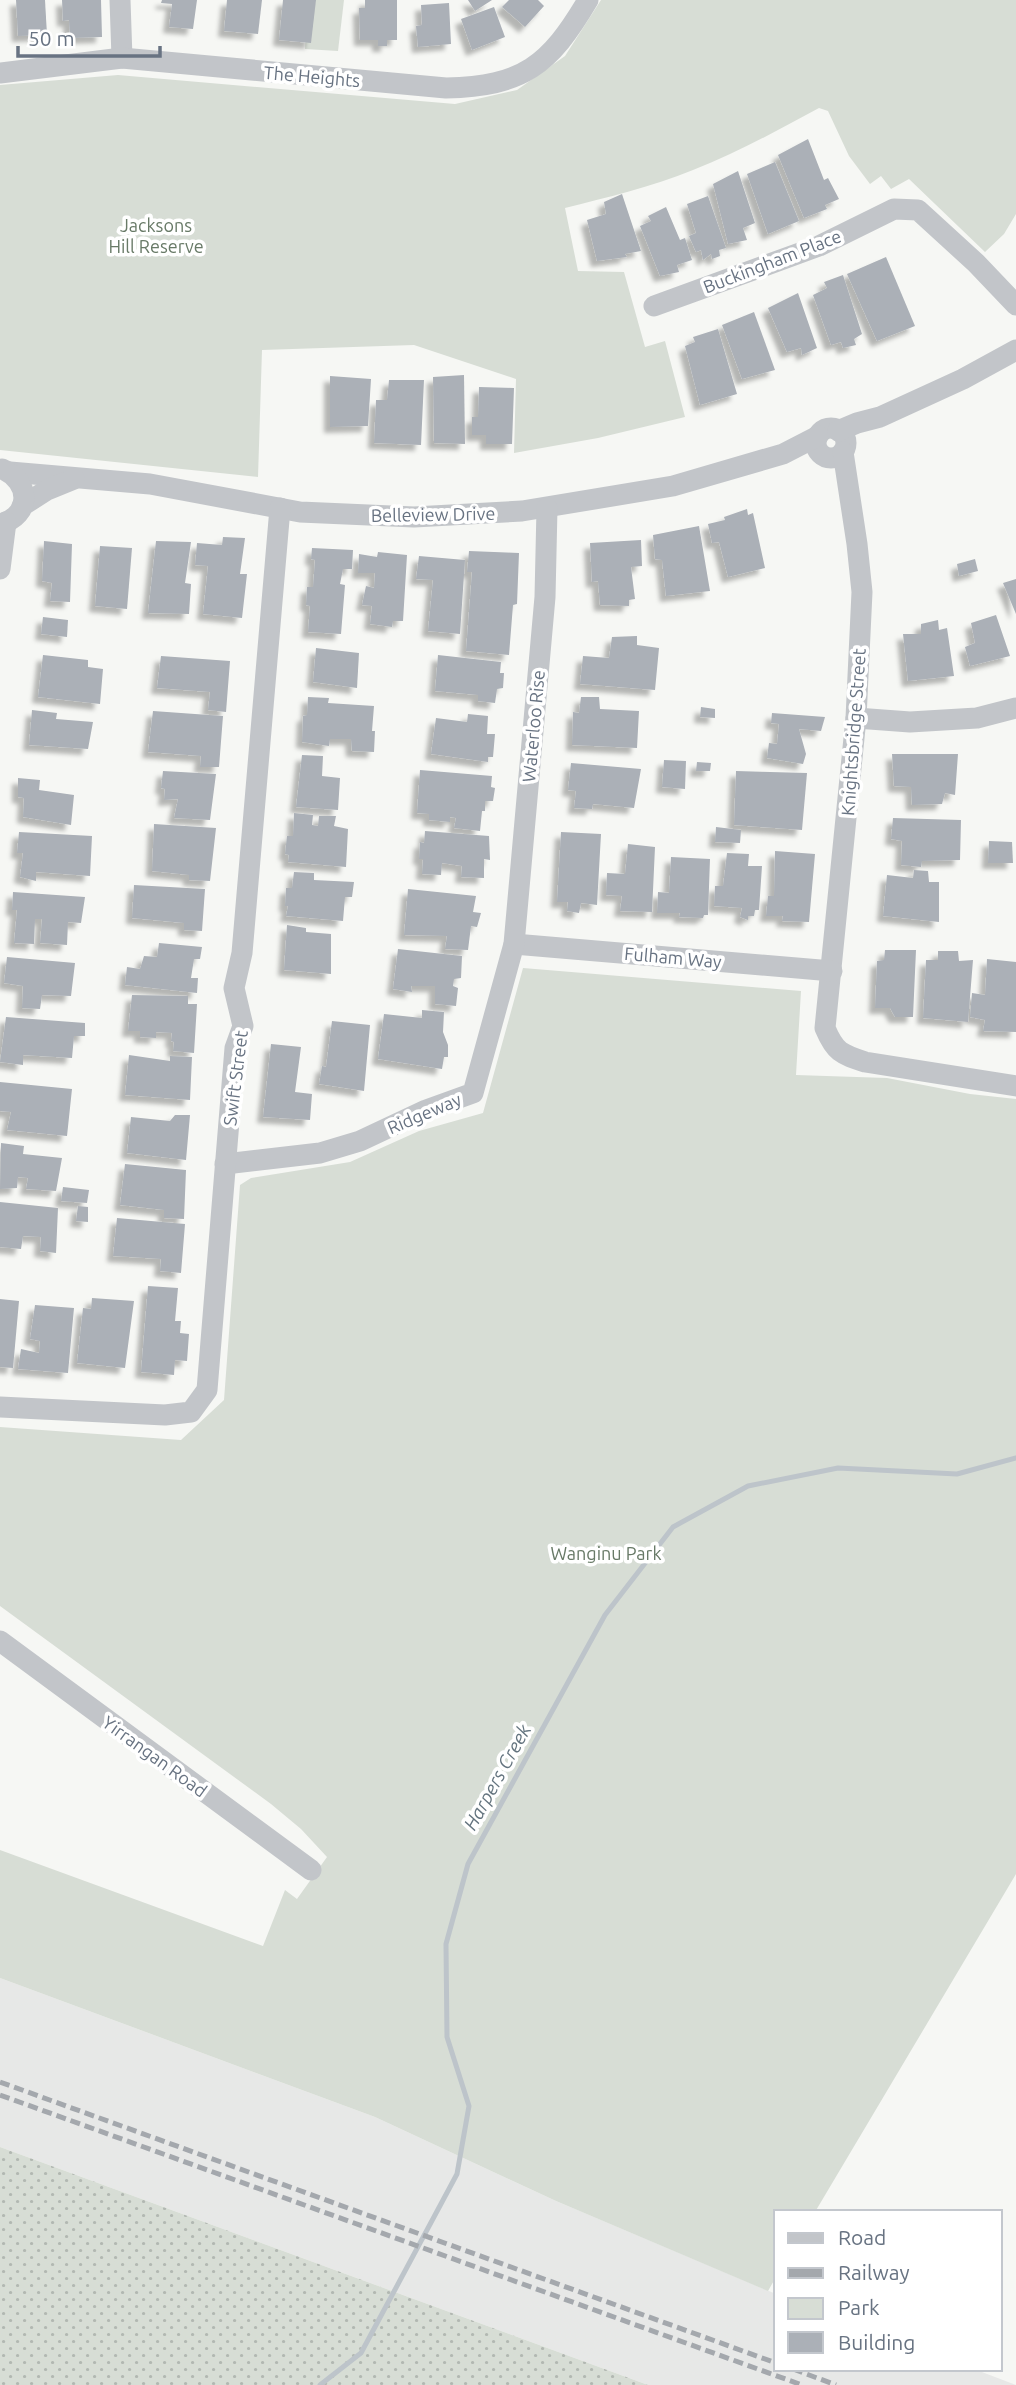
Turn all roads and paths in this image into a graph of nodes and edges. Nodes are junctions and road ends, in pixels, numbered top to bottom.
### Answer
1 (120, 0) edge
2 (578, 4) edge
3 (122, 58) junction
4 (0, 72) edge
5 (1016, 305) edge
6 (654, 306) dead end
7 (1016, 350) edge
8 (832, 446) junction
9 (5, 471) edge
10 (79, 477) junction
11 (22, 506) junction
12 (280, 508) junction
13 (547, 508) junction
14 (3, 523) edge
15 (0, 569) edge
16 (1016, 708) edge
17 (856, 718) junction
18 (514, 944) junction
19 (832, 971) junction
20 (1016, 1086) edge
21 (225, 1164) junction
22 (0, 1407) edge
23 (0, 1641) edge
24 (311, 1870) dead end

1 - 3 street
2 - 3 street, The Heights
3 - 4 street, The Heights
5 - 6 street, Buckingham Place
7 - 8 street, Belleview Drive
8 - 13 street, Belleview Drive
8 - 17 street, Knightsbridge Street
9 - 10 street, Belleview Drive
9 - 11 street
10 - 11 street, Belleview Drive
10 - 12 street, Belleview Drive
11 - 14 street, Belleview Drive
12 - 13 street, Belleview Drive
12 - 21 street, Swift Street
13 - 18 street, Waterloo Rise
14 - 15 street
16 - 17 street
17 - 19 street, Knightsbridge Street
18 - 19 street, Fulham Way
18 - 21 street, Ridgeway
19 - 20 street, Knightsbridge Street
21 - 22 street, Swift Street
23 - 24 street, Yirrangan Road

